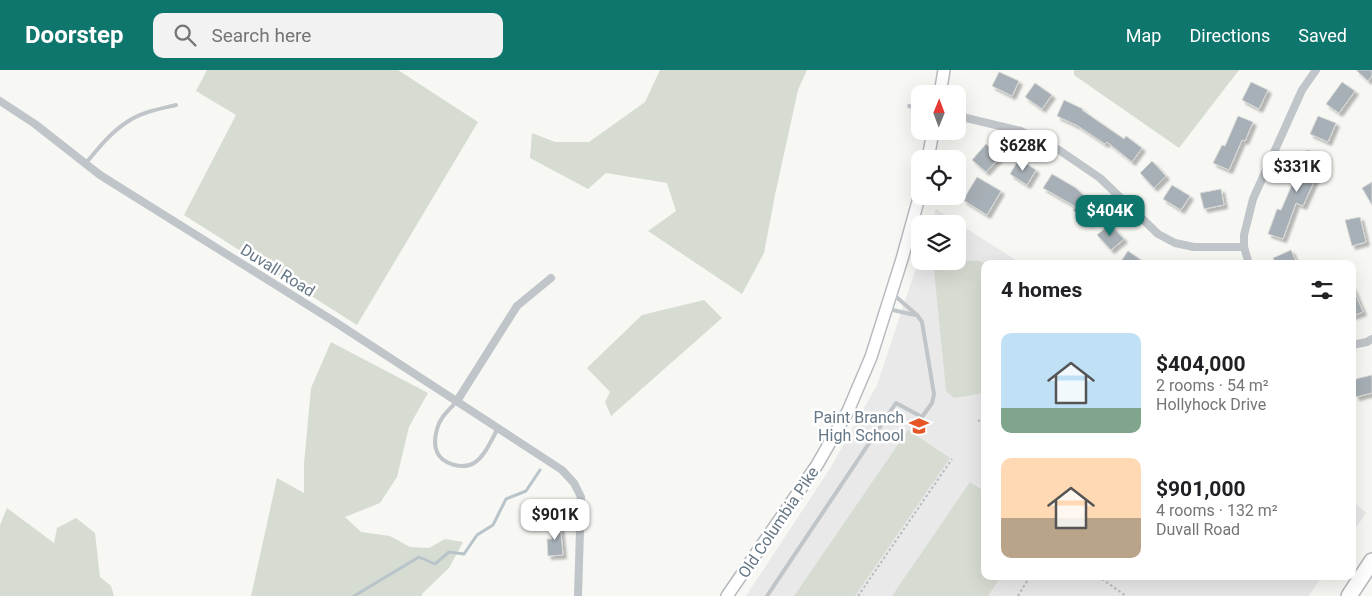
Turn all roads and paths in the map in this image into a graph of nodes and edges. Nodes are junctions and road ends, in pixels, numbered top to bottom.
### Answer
1 (944, 70) edge
2 (1316, 70) edge
3 (942, 85) edge
4 (0, 101) edge
5 (176, 105) dead end
6 (966, 118) edge
7 (85, 164) junction
8 (917, 205) edge
9 (1244, 247) junction
10 (1248, 260) edge
11 (551, 278) dead end
12 (892, 293) junction
13 (887, 309) junction
14 (917, 315) junction
15 (1372, 339) edge
16 (1356, 344) edge
17 (457, 401) junction
18 (978, 420) dead end
19 (981, 422) edge
20 (498, 428) junction
21 (952, 459) dead end
22 (1372, 561) edge
23 (1028, 580) edge
24 (1104, 580) edge
25 (578, 596) edge
26 (727, 596) edge
27 (767, 596) edge
28 (858, 596) edge
29 (1018, 596) edge
30 (1126, 596) edge
31 (1349, 596) edge

1 - 3 main road
2 - 9 street
4 - 7 street, Duvall Road
5 - 7 lane
6 - 9 street
7 - 17 street, Duvall Road
8 - 12 main road, Old Columbia Pike
9 - 10 street
11 - 17 street
12 - 13 main road, Old Columbia Pike
12 - 14 lane
13 - 14 lane
13 - 26 main road, Old Columbia Pike
14 - 27 lane
15 - 16 street
17 - 20 street, Duvall Road
17 - 20 lane
18 - 19 path
20 - 25 street, Duvall Road
21 - 28 path
22 - 31 highway
23 - 29 path
24 - 30 path

